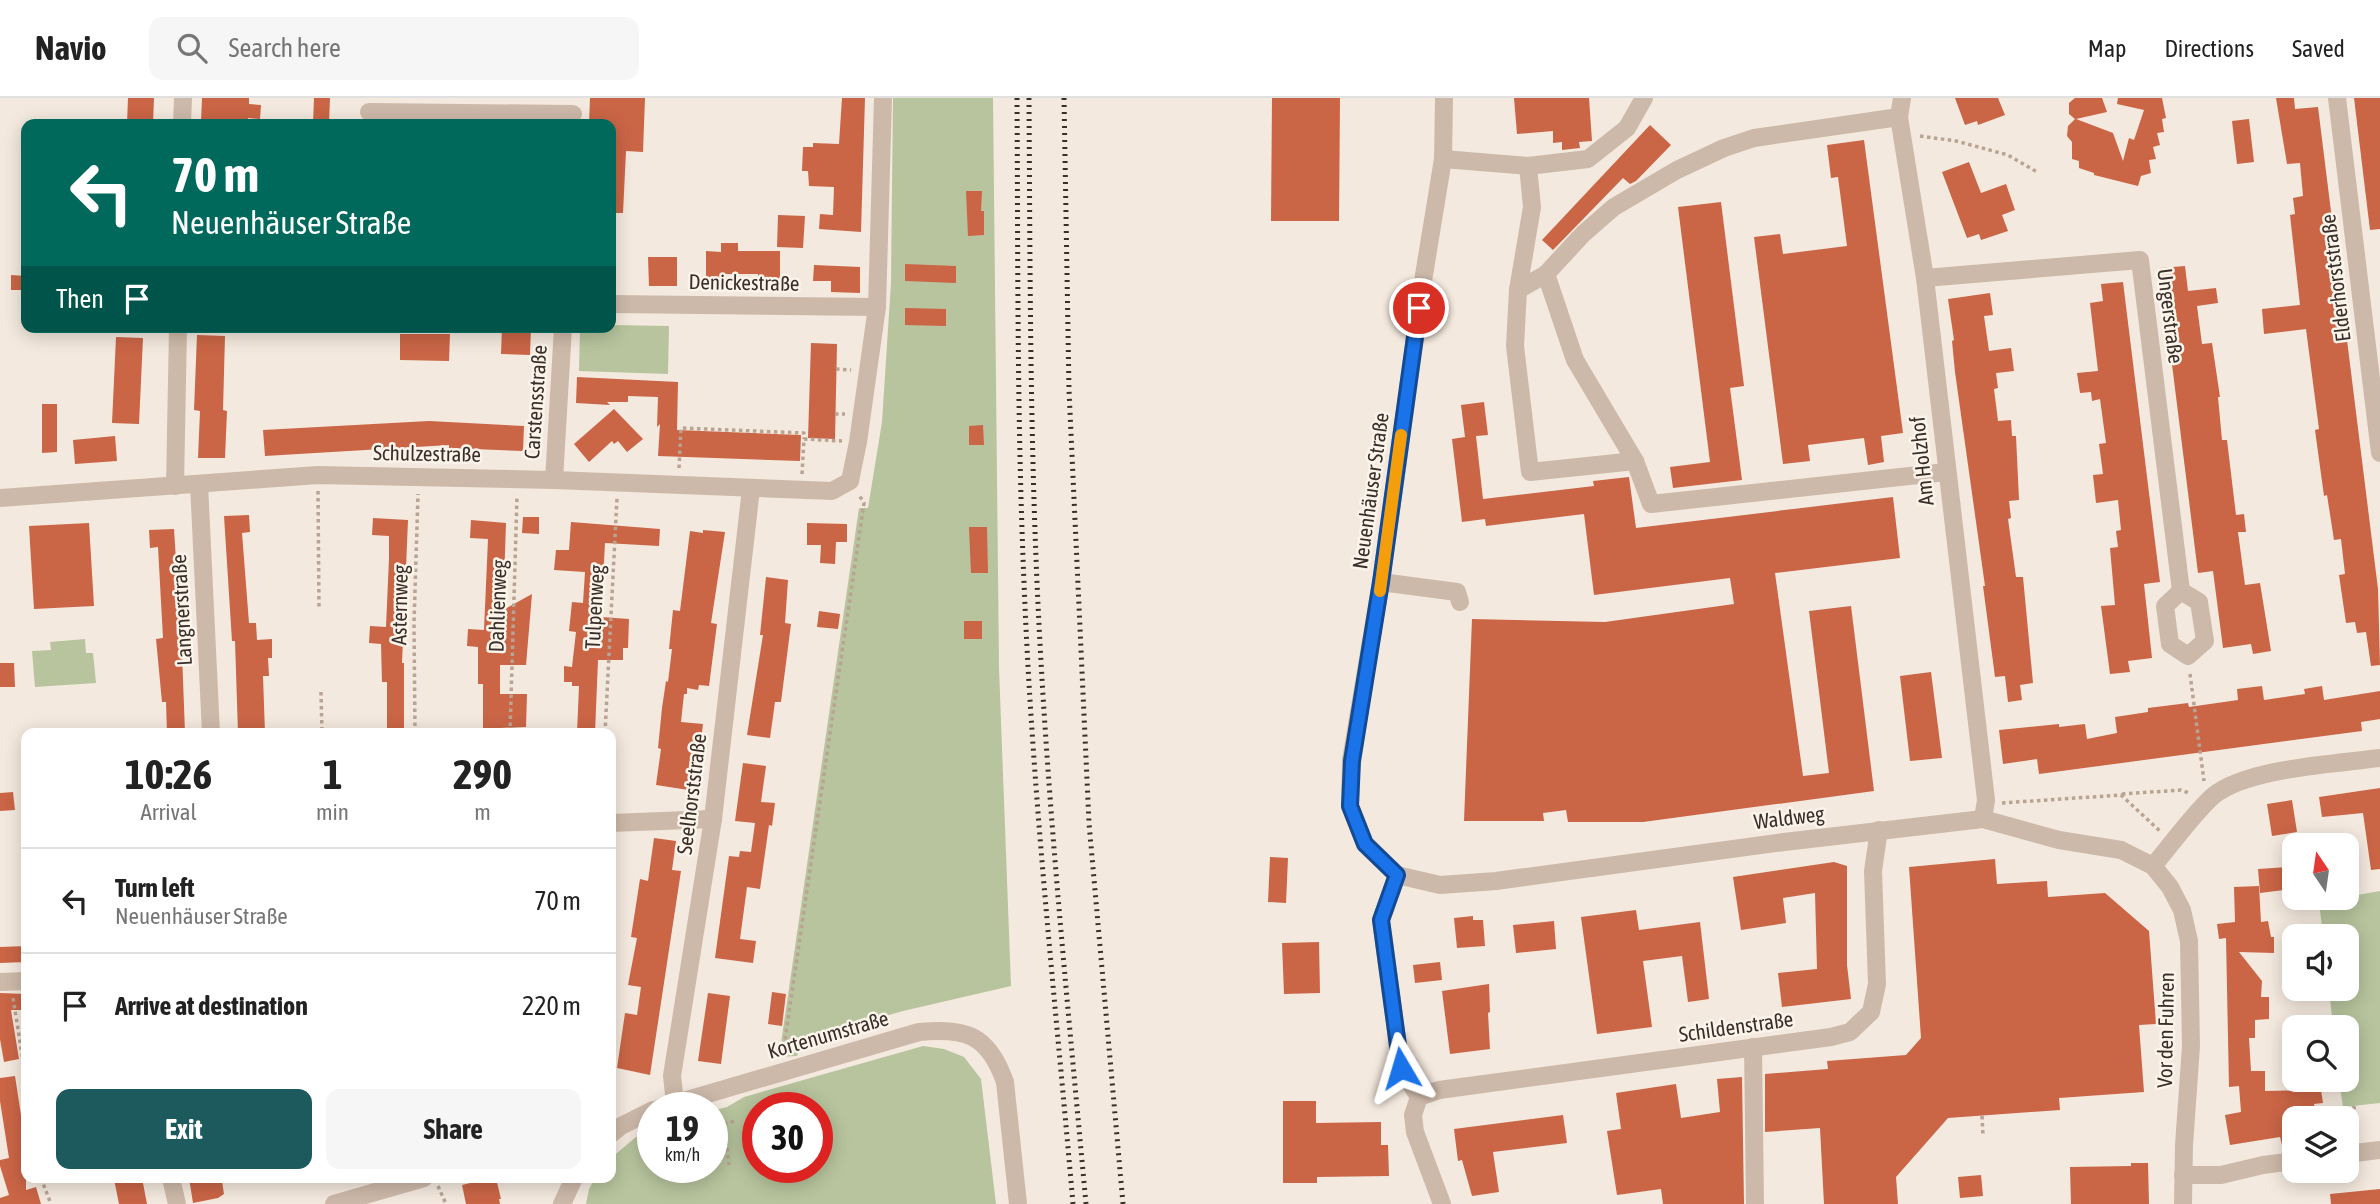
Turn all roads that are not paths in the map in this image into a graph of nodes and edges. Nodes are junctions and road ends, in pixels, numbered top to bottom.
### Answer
1 (183, 98) edge
2 (883, 98) edge
3 (1444, 98) edge
4 (1644, 98) edge
5 (1902, 98) edge
6 (2337, 98) edge
7 (369, 112) dead end
8 (573, 112) edge
9 (182, 119) edge
10 (1901, 125) junction
11 (1443, 159) junction
12 (1528, 166) junction
13 (1546, 274) junction
14 (1925, 278) junction
15 (1518, 290) junction
16 (616, 304) edge
17 (877, 307) junction
18 (178, 333) edge
19 (563, 333) edge
20 (2380, 453) edge
21 (1635, 461) junction
22 (1946, 472) junction
23 (554, 480) junction
24 (199, 484) junction
25 (175, 485) junction
26 (751, 489) junction
27 (0, 498) edge
28 (1381, 582) junction
29 (2182, 591) junction
30 (1460, 603) dead end
31 (211, 728) edge
32 (2380, 758) edge
33 (713, 819) junction
34 (1983, 819) junction
35 (616, 823) edge
36 (1879, 830) junction
37 (2153, 866) junction
38 (1397, 875) junction
39 (1753, 1047) junction
40 (670, 1092) edge
41 (716, 1092) edge
42 (1419, 1097) junction
43 (637, 1118) edge
44 (616, 1130) edge
45 (2380, 1150) edge
46 (2359, 1153) edge
47 (2282, 1163) edge
48 (2183, 1175) junction
49 (172, 1183) edge
50 (572, 1183) edge
51 (377, 1184) edge
52 (177, 1204) edge
53 (334, 1204) edge
54 (562, 1204) edge
55 (1018, 1204) edge
56 (1442, 1204) edge
57 (1755, 1204) edge
58 (2183, 1204) edge

1 - 9 street
2 - 17 street
3 - 11 street, Neuenhäuser Straße
4 - 12 street
5 - 10 street, Am Holzhof
6 - 20 street, Elderhorststraße
7 - 8 street
10 - 13 street
10 - 14 street, Am Holzhof
11 - 12 street
11 - 28 street, Neuenhäuser Straße
12 - 15 street
13 - 15 street
13 - 21 street
14 - 22 street, Am Holzhof
14 - 29 street, Ungerstraße
15 - 21 street
16 - 17 street, Denickestraße
17 - 26 street, Schulzestraße
18 - 25 street
19 - 23 street, Carstensstraße
21 - 22 street
22 - 34 street, Am Holzhof
23 - 24 street, Schulzestraße
23 - 26 street, Schulzestraße
24 - 25 street, Schulzestraße
24 - 31 street, Langnerstraße
25 - 27 street, Schulzestraße
26 - 33 street, Seelhorststraße
28 - 30 street
28 - 38 street, Neuenhäuser Straße
29 - 29 street
32 - 37 street
33 - 35 street
33 - 40 street, Seelhorststraße
34 - 36 street, Waldweg
34 - 37 street, Waldweg
36 - 38 street, Waldweg
36 - 39 street, Schildenstraße
37 - 48 street, Vor den Fuhren
38 - 42 street
39 - 42 street, Schildenstraße
39 - 57 street
41 - 55 street, Kortenumstraße
42 - 56 street
43 - 44 street
45 - 46 street
47 - 48 street
48 - 58 street, Vor den Fuhren
49 - 52 street
50 - 54 street
51 - 53 street

